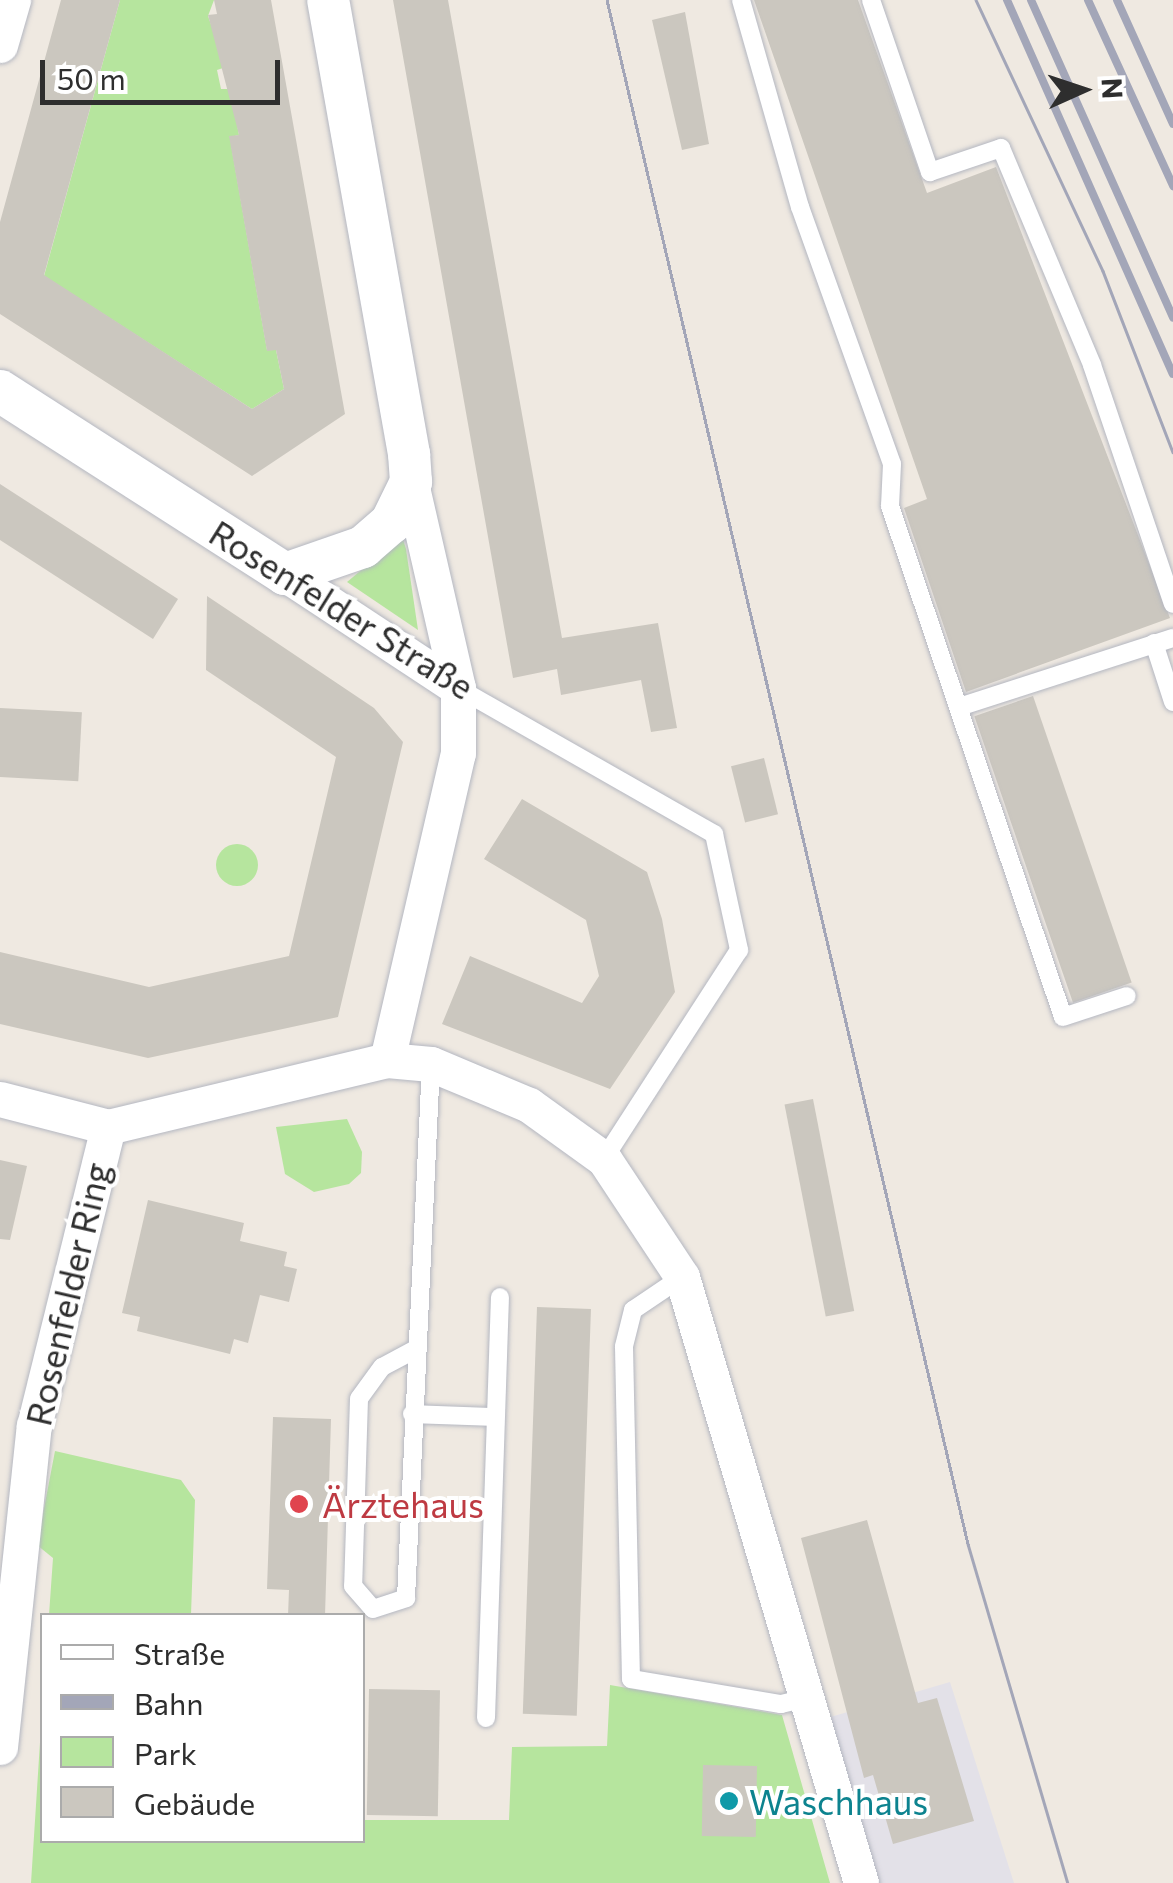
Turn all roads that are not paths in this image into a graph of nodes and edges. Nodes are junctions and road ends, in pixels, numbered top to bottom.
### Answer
1 (13, 0) edge
2 (328, 0) edge
3 (741, 0) edge
4 (871, 0) edge
5 (0, 45) edge
6 (0, 391) edge
7 (411, 482) junction
8 (286, 574) junction
9 (1173, 604) edge
10 (1164, 641) edge
11 (458, 688) junction
12 (1173, 702) edge
13 (958, 707) junction
14 (1127, 996) dead end
15 (386, 1060) junction
16 (430, 1064) junction
17 (0, 1100) edge
18 (108, 1128) junction
19 (604, 1159) junction
20 (682, 1277) junction
21 (500, 1297) dead end
22 (416, 1349) junction
23 (412, 1414) junction
24 (496, 1416) junction
25 (808, 1698) junction
26 (486, 1718) dead end
27 (0, 1747) edge
28 (861, 1883) edge

1 - 5 street
2 - 7 street
3 - 13 lane
4 - 9 lane
6 - 8 street, Rosenfelder Straße
7 - 8 street
7 - 11 street
8 - 11 street, Rosenfelder Straße
10 - 12 lane
10 - 13 lane
11 - 15 street
11 - 19 lane, Rosenfelder Straße
13 - 14 lane
15 - 16 street, Rosenfelder Ring
15 - 18 street, Rosenfelder Ring
16 - 19 street, Rosenfelder Ring
16 - 22 lane
17 - 18 street
18 - 27 street, Rosenfelder Ring
19 - 20 street, Rosenfelder Ring
20 - 25 street, Rosenfelder Ring
20 - 25 lane
21 - 24 lane
22 - 23 lane
22 - 23 lane
23 - 24 lane
24 - 26 lane
25 - 28 street, Rosenfelder Ring

